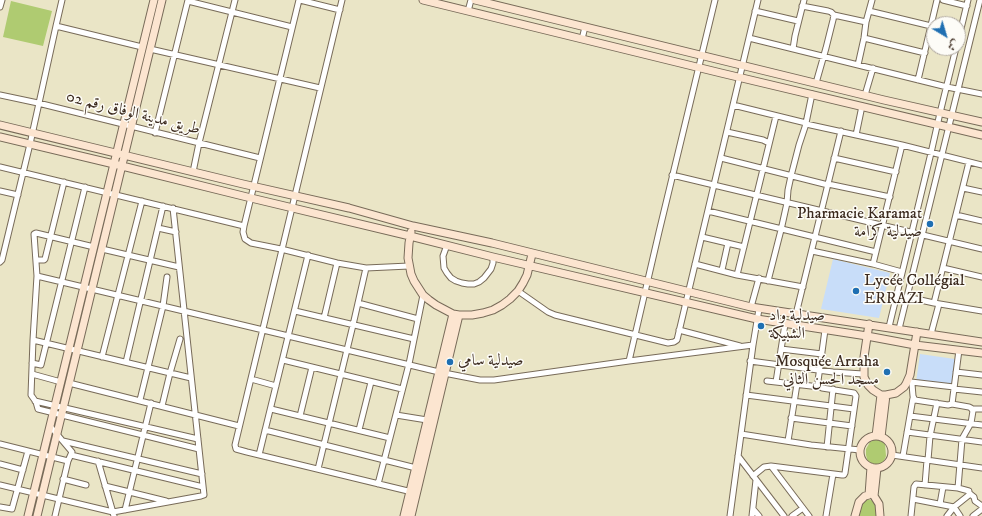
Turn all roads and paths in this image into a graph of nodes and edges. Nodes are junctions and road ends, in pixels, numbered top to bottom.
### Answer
1 (2, 0) edge
2 (62, 0) edge
3 (154, 0) edge
4 (162, 0) edge
5 (188, 0) edge
6 (235, 0) edge
7 (299, 0) edge
8 (342, 0) edge
9 (423, 0) edge
10 (470, 0) edge
11 (475, 0) edge
12 (715, 0) edge
13 (758, 0) edge
14 (804, 0) edge
15 (872, 0) edge
16 (937, 0) edge
17 (943, 0) edge
18 (968, 0) edge
19 (980, 0) edge
20 (802, 6) junction
21 (967, 6) junction
22 (0, 8) edge
23 (980, 9) edge
24 (340, 10) junction
25 (468, 11) junction
26 (756, 11) junction
27 (869, 11) junction
28 (232, 13) junction
29 (834, 14) junction
30 (933, 16) edge
31 (964, 16) edge
32 (798, 21) junction
33 (866, 22) junction
34 (926, 25) edge
35 (56, 26) junction
36 (292, 27) junction
37 (585, 27) junction
38 (749, 38) junction
39 (864, 38) junction
40 (582, 39) junction
41 (142, 47) junction
42 (926, 48) edge
43 (150, 49) junction
44 (793, 49) junction
45 (925, 53) junction
46 (174, 54) junction
47 (702, 55) junction
48 (823, 56) junction
49 (954, 56) edge
50 (219, 65) junction
51 (743, 65) junction
52 (858, 65) junction
53 (699, 67) junction
54 (873, 68) junction
55 (740, 77) junction
56 (280, 79) junction
57 (918, 80) junction
58 (816, 83) junction
59 (947, 87) junction
60 (320, 88) junction
61 (958, 89) junction
62 (812, 94) junction
63 (982, 94) edge
64 (0, 95) edge
65 (865, 95) junction
66 (38, 103) junction
67 (733, 105) junction
68 (862, 106) junction
69 (940, 113) junction
70 (776, 116) junction
71 (952, 116) junction
72 (982, 122) edge
73 (806, 124) junction
74 (0, 125) edge
75 (124, 125) junction
76 (937, 125) junction
77 (132, 127) junction
78 (948, 128) junction
79 (841, 131) junction
80 (727, 132) junction
81 (33, 133) junction
82 (155, 133) junction
83 (856, 135) junction
84 (982, 135) edge
85 (0, 136) edge
86 (199, 143) junction
87 (769, 143) junction
88 (30, 144) junction
89 (902, 145) junction
90 (116, 153) junction
91 (931, 153) junction
92 (125, 155) junction
93 (942, 155) junction
94 (260, 158) junction
95 (720, 158) junction
96 (834, 158) junction
97 (969, 162) junction
98 (114, 164) junction
99 (982, 165) edge
100 (122, 166) junction
101 (0, 167) edge
102 (763, 169) junction
103 (23, 172) junction
104 (193, 172) junction
105 (896, 172) junction
106 (672, 175) junction
107 (791, 176) junction
108 (64, 182) junction
109 (714, 184) junction
110 (828, 184) junction
111 (254, 186) junction
112 (85, 187) junction
113 (963, 188) junction
114 (0, 190) edge
115 (107, 192) junction
116 (982, 192) edge
117 (115, 194) junction
118 (18, 195) junction
119 (295, 196) junction
120 (757, 196) junction
121 (890, 197) junction
122 (251, 198) junction
123 (142, 201) junction
124 (787, 203) junction
125 (163, 206) junction
126 (173, 208) junction
127 (292, 208) junction
128 (821, 210) junction
129 (708, 211) junction
130 (956, 215) junction
131 (982, 221) edge
132 (750, 222) junction
133 (883, 225) junction
134 (244, 226) junction
135 (412, 226) junction
136 (158, 228) junction
137 (781, 230) junction
138 (176, 232) junction
139 (912, 232) junction
140 (922, 235) junction
141 (410, 236) junction
142 (50, 237) junction
143 (702, 237) junction
144 (815, 238) junction
145 (0, 240) edge
146 (6, 242) junction
147 (71, 242) junction
148 (949, 242) junction
149 (728, 243) junction
150 (447, 245) junction
151 (94, 247) junction
152 (744, 247) junction
153 (102, 249) junction
154 (281, 249) junction
155 (982, 249) edge
156 (812, 251) junction
157 (876, 252) junction
158 (532, 254) junction
159 (128, 255) junction
160 (308, 255) junction
161 (493, 257) junction
162 (36, 260) junction
163 (150, 260) junction
164 (0, 262) edge
165 (337, 263) junction
166 (695, 264) junction
167 (873, 264) junction
168 (409, 266) junction
169 (530, 266) junction
170 (179, 267) junction
171 (366, 268) junction
172 (943, 268) junction
173 (722, 270) junction
174 (902, 272) junction
175 (737, 274) junction
176 (38, 276) junction
177 (167, 277) dead end
178 (759, 278) junction
179 (982, 278) edge
180 (648, 281) junction
181 (768, 281) junction
182 (62, 282) junction
183 (84, 287) junction
184 (803, 287) junction
185 (92, 289) junction
186 (518, 291) junction
187 (689, 292) junction
188 (645, 294) junction
189 (118, 295) junction
190 (423, 295) junction
191 (907, 297) junction
192 (140, 300) junction
193 (358, 303) junction
194 (686, 303) junction
195 (936, 304) junction
196 (163, 306) junction
197 (755, 308) junction
198 (183, 311) junction
199 (295, 311) junction
200 (982, 311) edge
201 (796, 314) junction
202 (456, 315) junction
203 (324, 318) junction
204 (418, 319) junction
205 (757, 319) junction
206 (785, 324) junction
207 (869, 324) junction
208 (354, 325) junction
209 (889, 327) junction
210 (263, 329) junction
211 (899, 329) junction
212 (679, 330) junction
213 (825, 330) junction
214 (917, 332) junction
215 (635, 334) junction
216 (931, 334) junction
217 (289, 336) junction
218 (867, 336) junction
219 (180, 339) dead end
220 (414, 339) junction
221 (33, 340) junction
222 (982, 342) edge
223 (47, 343) junction
224 (753, 345) junction
225 (915, 345) junction
226 (743, 346) junction
227 (69, 349) junction
228 (782, 349) junction
229 (347, 350) junction
230 (959, 350) junction
231 (77, 351) junction
232 (982, 353) edge
233 (822, 354) junction
234 (102, 357) junction
235 (283, 360) junction
236 (629, 361) junction
237 (750, 361) junction
238 (32, 362) junction
239 (126, 362) junction
240 (409, 364) junction
241 (779, 365) junction
242 (312, 367) junction
243 (148, 368) junction
244 (820, 370) junction
245 (442, 372) junction
246 (956, 372) junction
247 (170, 373) junction
248 (32, 374) junction
249 (341, 374) junction
250 (863, 374) junction
251 (982, 375) edge
252 (191, 378) junction
253 (251, 379) junction
254 (767, 381) dead end
255 (910, 381) junction
256 (61, 382) junction
257 (371, 382) junction
258 (776, 382) junction
259 (69, 383) junction
260 (796, 384) junction
261 (276, 386) junction
262 (820, 387) junction
263 (954, 388) junction
264 (402, 389) junction
265 (833, 390) junction
266 (982, 392) edge
267 (746, 395) junction
268 (883, 395) junction
269 (913, 398) junction
270 (35, 400) junction
271 (140, 400) junction
272 (793, 401) junction
273 (150, 403) junction
274 (937, 403) junction
275 (952, 404) junction
276 (162, 406) junction
277 (832, 406) junction
278 (63, 407) junction
279 (54, 409) junction
280 (271, 409) junction
281 (854, 409) junction
282 (972, 409) junction
283 (982, 409) edge
284 (195, 414) junction
285 (62, 415) junction
286 (396, 415) junction
287 (300, 416) junction
288 (910, 416) junction
289 (791, 418) junction
290 (934, 419) junction
291 (427, 420) junction
292 (329, 423) junction
293 (829, 423) junction
294 (971, 423) junction
295 (982, 425) edge
296 (50, 426) junction
297 (239, 426) junction
298 (852, 426) junction
299 (145, 427) junction
300 (266, 430) junction
301 (359, 430) junction
302 (907, 432) junction
303 (741, 434) junction
304 (57, 435) junction
305 (143, 435) junction
306 (878, 436) junction
307 (930, 436) junction
308 (390, 438) junction
309 (198, 439) junction
310 (962, 439) junction
311 (63, 441) junction
312 (788, 441) junction
313 (982, 442) edge
314 (0, 444) edge
315 (324, 444) junction
316 (827, 447) junction
317 (199, 449) junction
318 (848, 450) junction
319 (860, 450) junction
320 (28, 451) junction
321 (71, 454) junction
322 (43, 455) junction
323 (259, 455) junction
324 (892, 455) junction
325 (738, 456) junction
326 (903, 456) junction
327 (51, 457) junction
328 (137, 459) junction
329 (384, 460) junction
330 (928, 460) junction
331 (68, 461) junction
332 (98, 462) junction
333 (0, 464) edge
334 (959, 465) junction
335 (771, 466) junction
336 (416, 468) junction
337 (874, 468) junction
338 (982, 468) edge
339 (318, 469) junction
340 (23, 470) junction
341 (134, 470) junction
342 (202, 474) junction
343 (833, 474) junction
344 (755, 478) junction
345 (63, 479) junction
346 (378, 484) junction
347 (0, 485) edge
348 (86, 485) dead end
349 (925, 485) junction
350 (105, 486) junction
351 (203, 487) junction
352 (943, 487) junction
353 (958, 488) junction
354 (17, 489) junction
355 (129, 492) junction
356 (413, 492) junction
357 (34, 493) junction
358 (969, 493) junction
359 (42, 495) junction
360 (872, 495) junction
361 (913, 499) junction
362 (58, 500) junction
363 (169, 502) junction
364 (940, 504) junction
365 (982, 506) edge
366 (0, 507) edge
367 (954, 507) junction
368 (803, 508) junction
369 (753, 509) junction
370 (982, 509) edge
371 (125, 510) junction
372 (114, 514) edge
373 (28, 516) edge
374 (37, 516) edge
375 (55, 516) edge
376 (404, 516) edge
377 (411, 516) edge
378 (730, 516) edge
379 (752, 516) edge
380 (759, 516) edge
381 (784, 516) edge
382 (792, 516) edge
383 (809, 516) edge
384 (826, 516) edge
385 (855, 516) edge
386 (880, 516) edge
387 (911, 516) edge
388 (947, 516) edge
389 (960, 516) edge
390 (973, 516) edge

1 - 22 street
2 - 35 street
3 - 41 street
4 - 43 street
5 - 28 street
5 - 46 street
6 - 28 street
7 - 24 street
7 - 36 street
8 - 24 street
9 - 25 street
10 - 25 street
11 - 37 street
12 - 47 street
13 - 26 street
14 - 20 street
15 - 27 street
16 - 30 street
17 - 21 street
18 - 21 street
19 - 23 street
20 - 29 street
20 - 32 street
21 - 31 street
23 - 61 street
24 - 60 street
25 - 40 street
26 - 32 street
26 - 38 street
27 - 33 street
27 - 34 street
28 - 36 street
28 - 50 street
29 - 33 street
29 - 48 street
32 - 44 street
33 - 39 street
35 - 41 street
35 - 66 street
36 - 56 street
37 - 40 street
37 - 47 street
38 - 44 street
38 - 51 street
39 - 45 street
39 - 52 street
40 - 53 street
41 - 75 street
42 - 45 street
43 - 46 street
43 - 77 street
44 - 48 street
45 - 57 street
46 - 50 street
46 - 82 street
47 - 51 street
47 - 53 street
48 - 52 street
48 - 58 street
49 - 59 street
50 - 56 street
50 - 86 street
51 - 55 street
51 - 58 street
52 - 54 street
53 - 55 street
53 - 106 street
54 - 57 street
54 - 65 street
55 - 62 street
55 - 67 street
56 - 60 street
56 - 94 street
57 - 59 street
58 - 65 street
59 - 61 street
59 - 69 street
60 - 119 street
61 - 63 street
61 - 71 street
62 - 68 street
62 - 73 street
64 - 66 street, طريق مدينة الوفاق رقم 02
65 - 69 street
66 - 75 street, طريق مدينة الوفاق رقم 02
66 - 81 street
67 - 70 street
67 - 80 street
68 - 76 street
68 - 83 street
69 - 71 street
69 - 76 street
70 - 73 street
70 - 87 street
71 - 72 street
71 - 78 street
73 - 79 street
73 - 107 street
74 - 81 street
75 - 77 street, طريق مدينة الوفاق رقم 02
75 - 90 street
76 - 78 street
76 - 91 street
77 - 82 street, طريق مدينة الوفاق رقم 02
77 - 92 street
78 - 84 street
78 - 93 street
79 - 83 street
79 - 96 street
80 - 87 street
80 - 95 street
81 - 88 street
81 - 90 street
82 - 86 street, طريق مدينة الوفاق رقم 02
83 - 89 street
85 - 88 street
86 - 94 street, طريق مدينة الوفاق رقم 02
86 - 104 street
87 - 102 street
88 - 98 street
88 - 103 street
89 - 91 street
89 - 105 street
90 - 92 street
90 - 98 street
91 - 93 street
91 - 139 street
92 - 100 street
92 - 104 street
93 - 97 street
93 - 140 street
94 - 111 street
95 - 102 street
95 - 109 street
96 - 105 street
96 - 110 street
97 - 99 street
97 - 113 street
98 - 100 street
98 - 115 street
100 - 117 street
100 - 122 street
101 - 103 street
102 - 107 street
102 - 120 street
103 - 108 street
103 - 118 street
104 - 111 street
105 - 121 street
106 - 109 street
106 - 180 street
107 - 110 street
107 - 124 street
108 - 112 street
108 - 142 street
109 - 120 street
109 - 129 street
110 - 121 street
110 - 128 street
111 - 119 street
111 - 122 street
112 - 115 street
112 - 147 street
113 - 116 street
113 - 130 street
114 - 118 street
115 - 117 street
115 - 151 street
117 - 123 street
117 - 153 street
118 - 146 street
119 - 127 street
119 - 135 street
120 - 124 street
120 - 132 street
121 - 133 street
122 - 127 street
122 - 134 street
123 - 125 street
123 - 159 street
124 - 128 street
124 - 137 street
125 - 126 street
125 - 136 street
126 - 134 street
126 - 138 street
127 - 141 street
127 - 154 street
128 - 133 street
128 - 144 street
129 - 132 street
129 - 143 street
130 - 131 street
130 - 148 street
132 - 137 street
132 - 152 street
133 - 139 street
133 - 157 street
134 - 154 street
135 - 141 street
135 - 158 street
136 - 138 street
136 - 163 street
137 - 144 street
137 - 181 street
138 - 170 street
139 - 140 street
139 - 174 street
140 - 148 street
140 - 191 street
141 - 150 street
141 - 168 street
142 - 147 street
142 - 162 street
142 - 162 street
143 - 149 street
143 - 166 street
144 - 156 street
144 - 157 street
145 - 146 street
146 - 164 street
147 - 151 street
147 - 182 street
148 - 155 street
148 - 172 street
149 - 152 street
149 - 173 street
150 - 161 street
150 - 161 street
151 - 183 street
152 - 175 street
153 - 159 street
153 - 185 street
154 - 160 street
154 - 210 street
156 - 167 street
156 - 184 street
157 - 167 street
158 - 169 street
158 - 180 street
159 - 163 street
159 - 189 street
160 - 165 street
160 - 199 street
161 - 169 street
162 - 176 street
163 - 170 street
163 - 192 street
165 - 171 street
165 - 203 street
166 - 173 street
166 - 187 street
167 - 174 street
168 - 171 street
168 - 190 street
169 - 186 street
169 - 188 street
170 - 198 street
171 - 193 street
172 - 179 street
172 - 195 street
173 - 175 street
174 - 209 street
175 - 178 street
176 - 182 street
176 - 221 street
177 - 196 street
178 - 181 street
178 - 197 street
180 - 187 street
180 - 188 street
181 - 184 street
182 - 183 street
182 - 223 street
183 - 185 street
183 - 227 street
184 - 201 street
185 - 189 street
185 - 231 street
186 - 202 street
186 - 215 street
187 - 194 street
187 - 197 street
188 - 194 street
188 - 215 street
189 - 192 street
189 - 234 street
190 - 202 street
190 - 204 street
191 - 195 street
191 - 211 street
192 - 196 street
192 - 239 street
193 - 204 street
193 - 208 street
194 - 205 street
194 - 212 street
195 - 200 street
195 - 216 street
196 - 198 street
196 - 243 street
197 - 201 street
197 - 205 street
198 - 210 street
198 - 252 street
199 - 203 street
199 - 217 street
201 - 207 street
202 - 245 street
203 - 208 street
204 - 220 street
205 - 206 street
205 - 224 street
206 - 213 street
206 - 228 street
207 - 209 street
207 - 218 street
208 - 220 street
208 - 229 street
209 - 211 street
210 - 217 street
210 - 253 street
211 - 214 street
212 - 215 street
212 - 226 street
213 - 218 street
213 - 233 street
214 - 216 street
214 - 225 street
215 - 236 street
216 - 222 street
217 - 229 street
217 - 235 street
218 - 225 street
218 - 250 street
219 - 247 street
220 - 240 street
221 - 223 street
221 - 238 street
223 - 227 street
223 - 238 street
224 - 226 street
224 - 237 street
225 - 230 street
225 - 255 street
226 - 236 street
227 - 231 street
227 - 256 street
228 - 233 street
228 - 241 street
229 - 240 street
229 - 249 street
230 - 232 street
230 - 246 street
231 - 234 street
231 - 259 street
233 - 244 street
234 - 239 street
235 - 242 street
235 - 261 street
236 - 245 street
237 - 241 street
237 - 267 street
238 - 248 street
239 - 243 street
240 - 245 street
240 - 264 street
241 - 244 street
241 - 258 street
242 - 249 street
242 - 287 street
243 - 247 street
243 - 271 street
244 - 250 street
244 - 262 street
245 - 291 street
245 - 356 street
246 - 251 street
246 - 263 street
247 - 252 street
247 - 276 street
248 - 256 street
248 - 270 street
249 - 257 street
249 - 292 street
250 - 268 street
252 - 284 street
253 - 261 street
253 - 297 street
254 - 258 street
255 - 263 street
255 - 268 street
255 - 269 street
256 - 279 street
257 - 264 street
257 - 301 street
258 - 260 street
259 - 271 street
259 - 278 street
260 - 262 street
260 - 272 street
261 - 280 street
262 - 265 street
263 - 266 street
263 - 275 street
264 - 286 street
265 - 277 street
265 - 281 street
267 - 272 street
267 - 303 street
268 - 306 street
269 - 274 street
269 - 288 street
270 - 279 street
270 - 279 street
271 - 273 street
272 - 277 street
272 - 289 street
273 - 276 street
273 - 299 street
274 - 275 street
274 - 290 street
275 - 282 street
276 - 284 street
277 - 281 street
277 - 293 street
278 - 279 street
278 - 285 street
278 - 299 street
279 - 285 street
279 - 296 street
280 - 287 street
280 - 300 street
281 - 298 street
282 - 283 street
282 - 294 street
284 - 297 street
284 - 309 street
285 - 304 street
285 - 305 street
286 - 291 street
286 - 308 street
287 - 292 street
288 - 290 street
288 - 302 street
289 - 293 street
289 - 312 street
290 - 294 street
290 - 307 street
291 - 336 street
292 - 301 street
292 - 315 street
293 - 298 street
293 - 316 street
294 - 295 street
294 - 310 street
296 - 304 street
296 - 322 street
297 - 323 street
298 - 318 street
299 - 305 street
299 - 309 street
300 - 315 street
300 - 323 street
301 - 308 street
302 - 307 street
302 - 326 street
303 - 312 street
303 - 325 street
304 - 311 street
304 - 327 street
305 - 317 street
305 - 328 street
306 - 319 street
306 - 324 street
307 - 310 street
307 - 330 street
308 - 329 street
309 - 317 street
310 - 313 street
310 - 334 street
311 - 321 street
311 - 328 street
312 - 316 street
314 - 320 street
315 - 329 street
315 - 339 street
316 - 318 street
317 - 342 street
318 - 319 street
318 - 343 street
319 - 337 street
320 - 322 street
320 - 340 street
321 - 331 street
321 - 332 street
322 - 327 street
322 - 357 street
323 - 339 street
324 - 326 street
324 - 337 street
325 - 344 street
325 - 378 street
326 - 330 street
327 - 331 street
327 - 359 street
328 - 341 street
328 - 342 street
329 - 336 street
329 - 346 street
330 - 334 street
330 - 349 street
331 - 345 street
332 - 341 street
332 - 350 street
333 - 340 street
334 - 338 street
334 - 353 street
335 - 343 street
335 - 344 street
335 - 368 street
336 - 356 street
337 - 360 street
339 - 346 street
340 - 354 street
341 - 351 street
341 - 355 street
342 - 351 street
343 - 384 street
344 - 369 street
344 - 381 street
345 - 348 street
345 - 362 street
346 - 356 street
347 - 354 street
349 - 352 street
349 - 361 street
350 - 355 street
350 - 372 street
351 - 363 street
352 - 353 street
352 - 364 street
353 - 358 street
354 - 357 street
354 - 366 street
355 - 363 street
355 - 371 street
356 - 376 street
356 - 377 street
357 - 359 street
357 - 373 street
358 - 365 street
358 - 367 street
359 - 362 street
359 - 374 street
360 - 385 street
360 - 386 street
361 - 364 street
361 - 387 street
362 - 372 street
362 - 375 street
363 - 371 street
364 - 367 street
367 - 388 street
367 - 389 street
368 - 382 street
368 - 383 street
369 - 379 street
369 - 380 street
370 - 390 street
371 - 372 street

